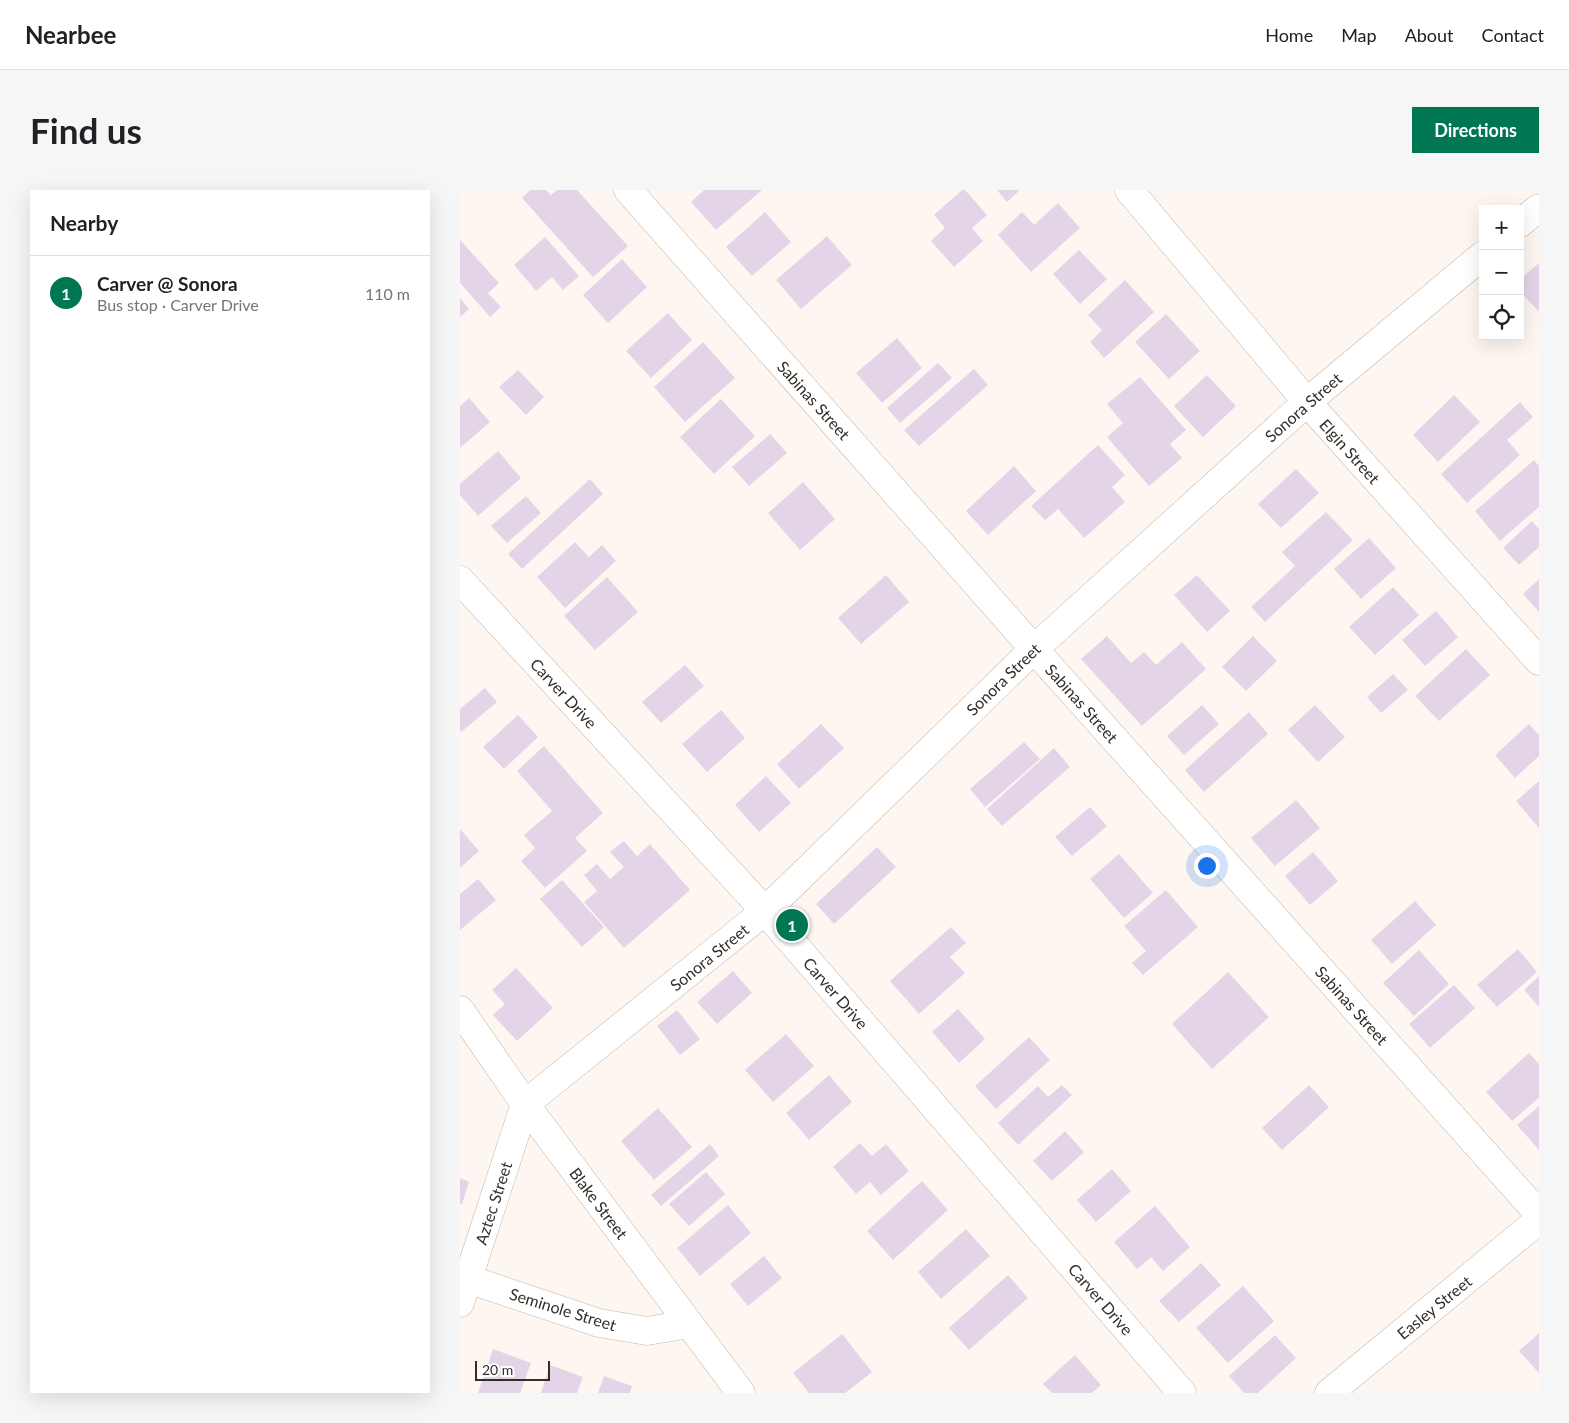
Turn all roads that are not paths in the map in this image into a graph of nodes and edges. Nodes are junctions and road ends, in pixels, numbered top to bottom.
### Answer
1 (628, 190) edge
2 (1129, 190) edge
3 (1539, 208) edge
4 (1524, 220) edge
5 (1479, 258) edge
6 (1307, 402) junction
7 (460, 580) edge
8 (1034, 649) junction
9 (1539, 661) edge
10 (765, 912) junction
11 (460, 1010) edge
12 (525, 1104) junction
13 (1539, 1214) edge
14 (1539, 1220) edge
15 (464, 1291) edge
16 (690, 1324) junction
17 (741, 1393) edge
18 (1182, 1393) edge
19 (1329, 1393) edge

1 - 8 street, Sabinas Street
2 - 6 street, Elgin Street
3 - 4 street
5 - 6 street, Sonora Street
6 - 8 street, Sonora Street
6 - 9 street, Elgin Street
7 - 10 street, Carver Drive
8 - 10 street, Sonora Street
8 - 13 street, Sabinas Street
10 - 12 street, Sonora Street
10 - 18 street, Carver Drive
11 - 12 street, Blake Street
12 - 15 street, Aztec Street
12 - 16 street, Blake Street
14 - 19 street, Easley Street
15 - 16 street, Seminole Street
16 - 17 street, Blake Street

